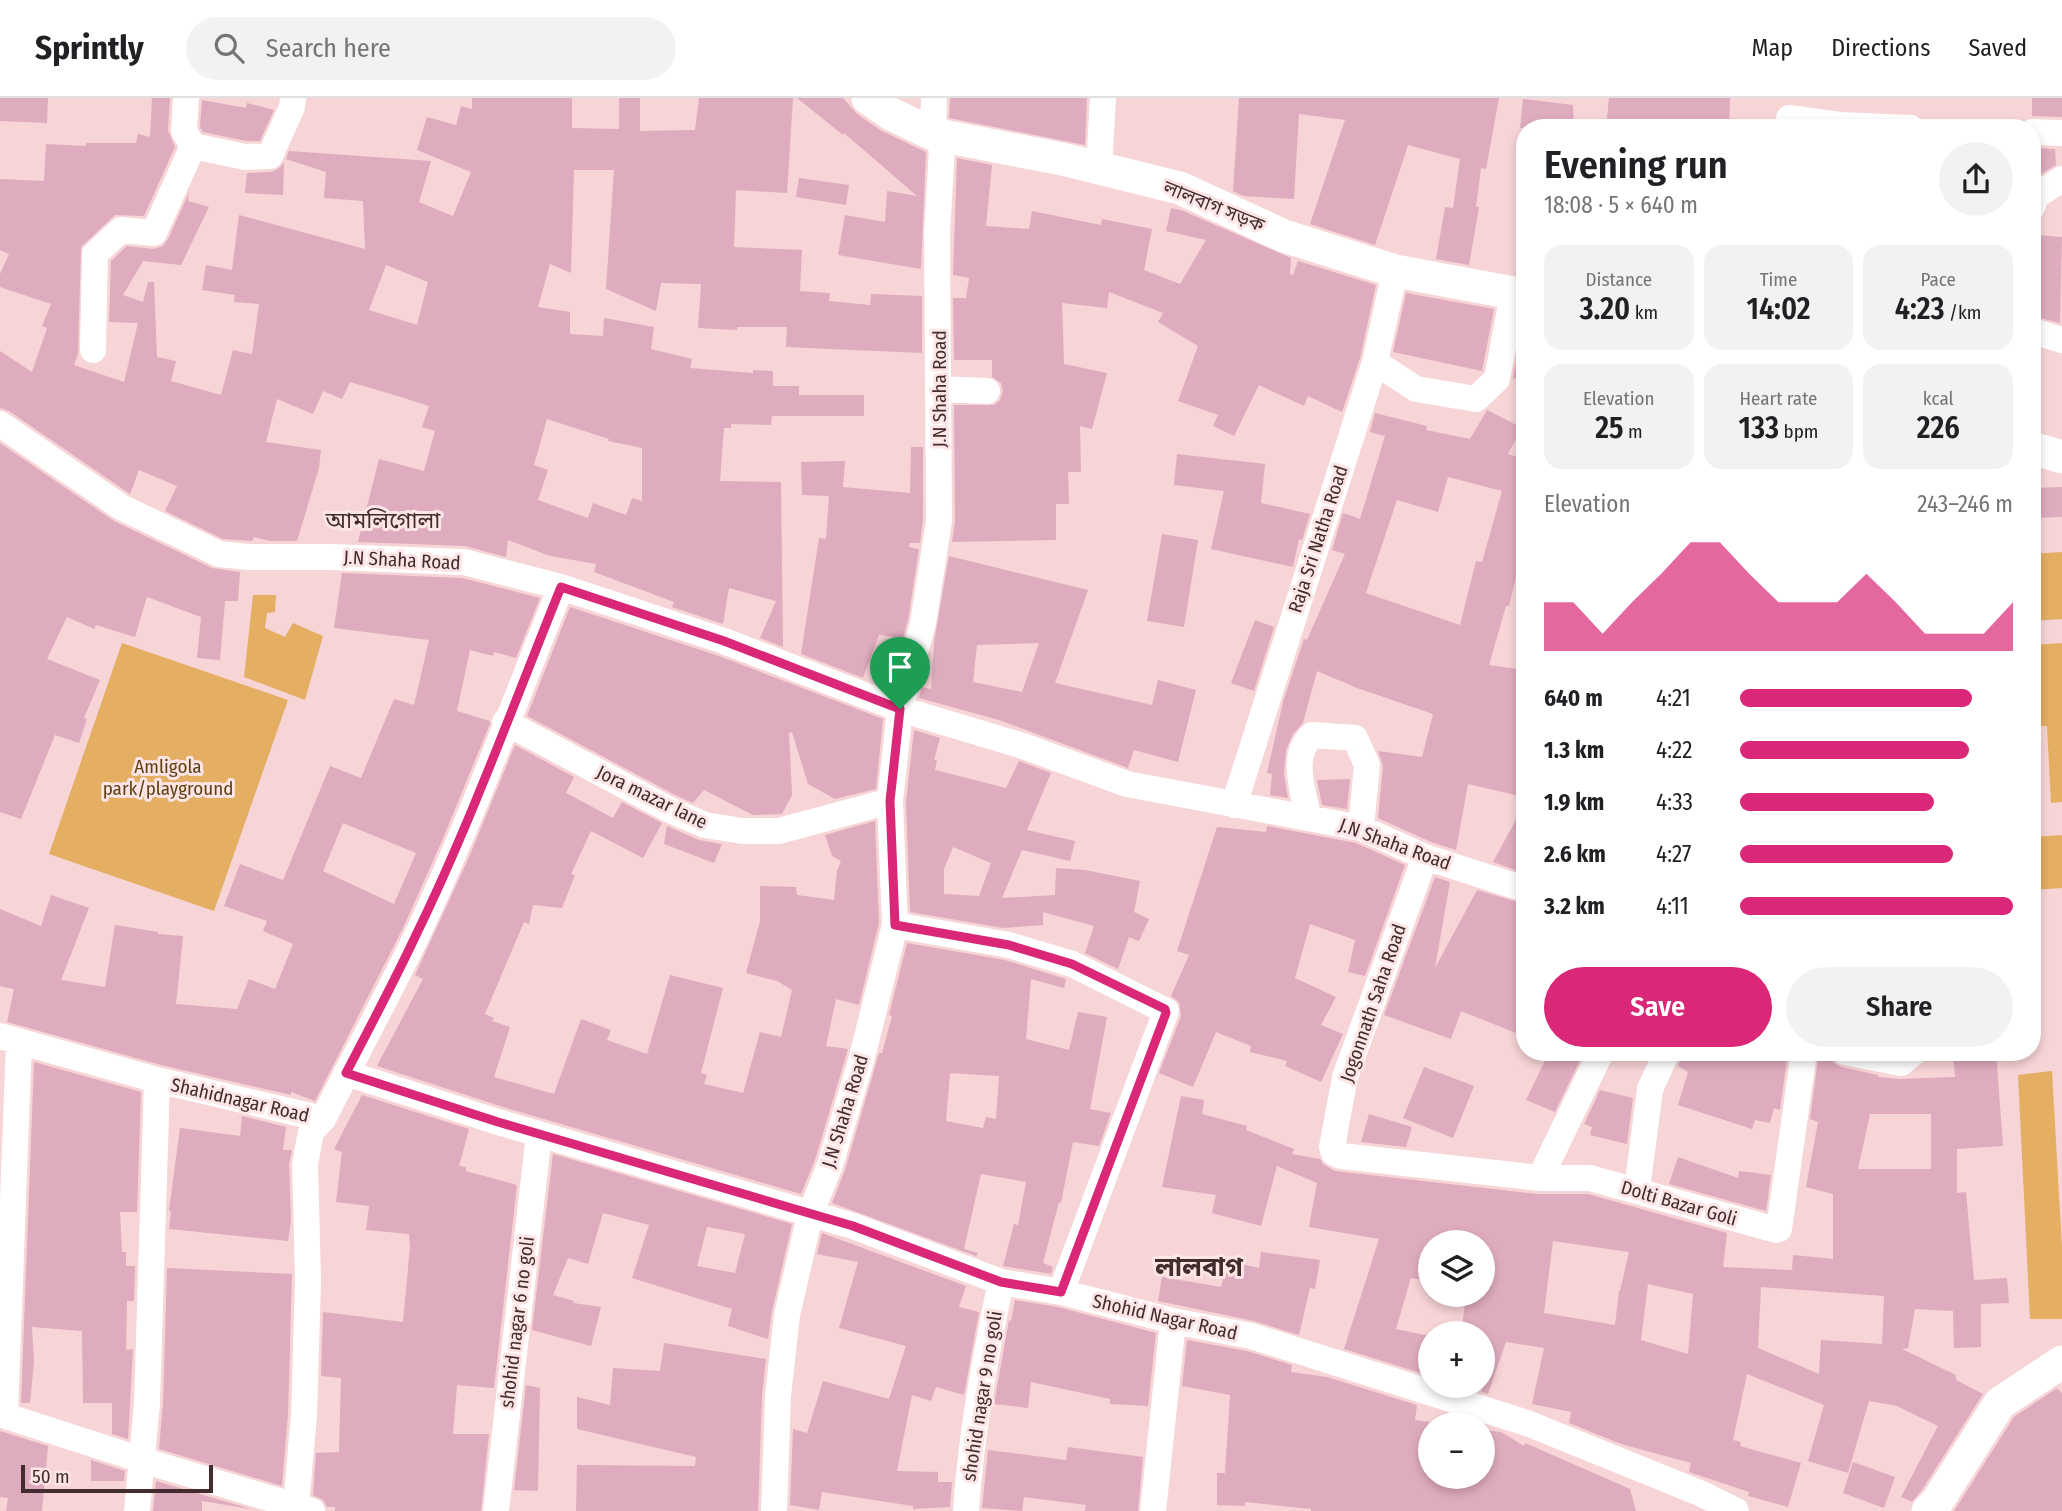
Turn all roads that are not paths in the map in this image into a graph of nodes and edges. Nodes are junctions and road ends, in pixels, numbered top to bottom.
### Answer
1 (186, 98) edge
2 (293, 98) edge
3 (868, 98) edge
4 (934, 98) edge
5 (1103, 98) edge
6 (1789, 115) edge
7 (1809, 119) edge
8 (2041, 133) edge
9 (2062, 134) edge
10 (938, 141) junction
11 (193, 146) junction
12 (1099, 169) junction
13 (2062, 179) edge
14 (2041, 193) edge
15 (1395, 271) junction
16 (1516, 294) edge
17 (1516, 306) edge
18 (2041, 334) edge
19 (2062, 340) edge
20 (93, 350) dead end
21 (1375, 362) junction
22 (939, 389) junction
23 (987, 391) dead end
24 (3, 434) edge
25 (2041, 451) edge
26 (2062, 457) edge
27 (561, 587) junction
28 (900, 709) junction
29 (505, 722) junction
30 (890, 801) junction
31 (1234, 805) junction
32 (1308, 816) junction
33 (1361, 828) junction
34 (1425, 856) junction
35 (1516, 886) edge
36 (895, 925) junction
37 (9, 1038) edge
38 (1597, 1061) edge
39 (1663, 1061) edge
40 (1803, 1061) edge
41 (346, 1073) junction
42 (156, 1080) junction
43 (323, 1119) junction
44 (539, 1134) junction
45 (1540, 1178) junction
46 (1637, 1190) junction
47 (810, 1215) junction
48 (1001, 1282) junction
49 (1061, 1292) junction
50 (1172, 1321) junction
51 (2062, 1362) edge
52 (3, 1415) edge
53 (142, 1460) junction
54 (304, 1508) edge
55 (137, 1511) edge
56 (496, 1511) edge
57 (774, 1511) edge
58 (966, 1511) edge
59 (1153, 1511) edge
60 (1735, 1511) edge
61 (1928, 1511) edge

1 - 11 street
2 - 11 street
3 - 10 street, লালবাগ সড়ক
4 - 10 street, J.N Shaha Road
5 - 12 street
6 - 7 street
8 - 9 street
10 - 12 street, লালবাগ সড়ক
10 - 22 street, J.N Shaha Road
11 - 20 street
12 - 15 street, লালবাগ সড়ক
13 - 14 street
15 - 16 street, লালবাগ সড়ক
15 - 21 street, Raja Sri Natha Road
17 - 21 street
18 - 19 street
21 - 31 street, Raja Sri Natha Road
22 - 23 street
22 - 28 street, J.N Shaha Road
24 - 27 street, J.N Shaha Road
25 - 26 street
27 - 28 street, J.N Shaha Road
27 - 29 street, Shahidnagar Road
28 - 30 street, J.N Shaha Road
28 - 31 street, J.N Shaha Road
29 - 30 street, Jora mazar lane
29 - 41 street, Shahidnagar Road
30 - 36 street, J.N Shaha Road
31 - 32 street, J.N Shaha Road
32 - 33 street, J.N Shaha Road
32 - 33 street
33 - 34 street, J.N Shaha Road
34 - 35 street, J.N Shaha Road
34 - 45 street, Jogonnath Saha Road
36 - 47 street, J.N Shaha Road
36 - 49 street
37 - 42 street, Shahidnagar Road
37 - 52 street
38 - 45 street
39 - 46 street
40 - 46 street, Dolti Bazar Goli
41 - 43 street, Shahidnagar Road
41 - 44 street, Shohid Nagar Road
42 - 43 street, Shahidnagar Road
42 - 53 street
43 - 54 street
44 - 47 street, Shohid Nagar Road
44 - 56 street, shohid nagar 6 no goli
45 - 46 street, Dolti Bazar Goli
47 - 48 street, Shohid Nagar Road
47 - 57 street, J.N Shaha Road
48 - 49 street, Shohid Nagar Road
48 - 58 street, shohid nagar 9 no goli
49 - 50 street, Shohid Nagar Road
50 - 59 street
50 - 60 street, Shohid Nagar Road
51 - 61 street
52 - 53 street
53 - 54 street
53 - 55 street

